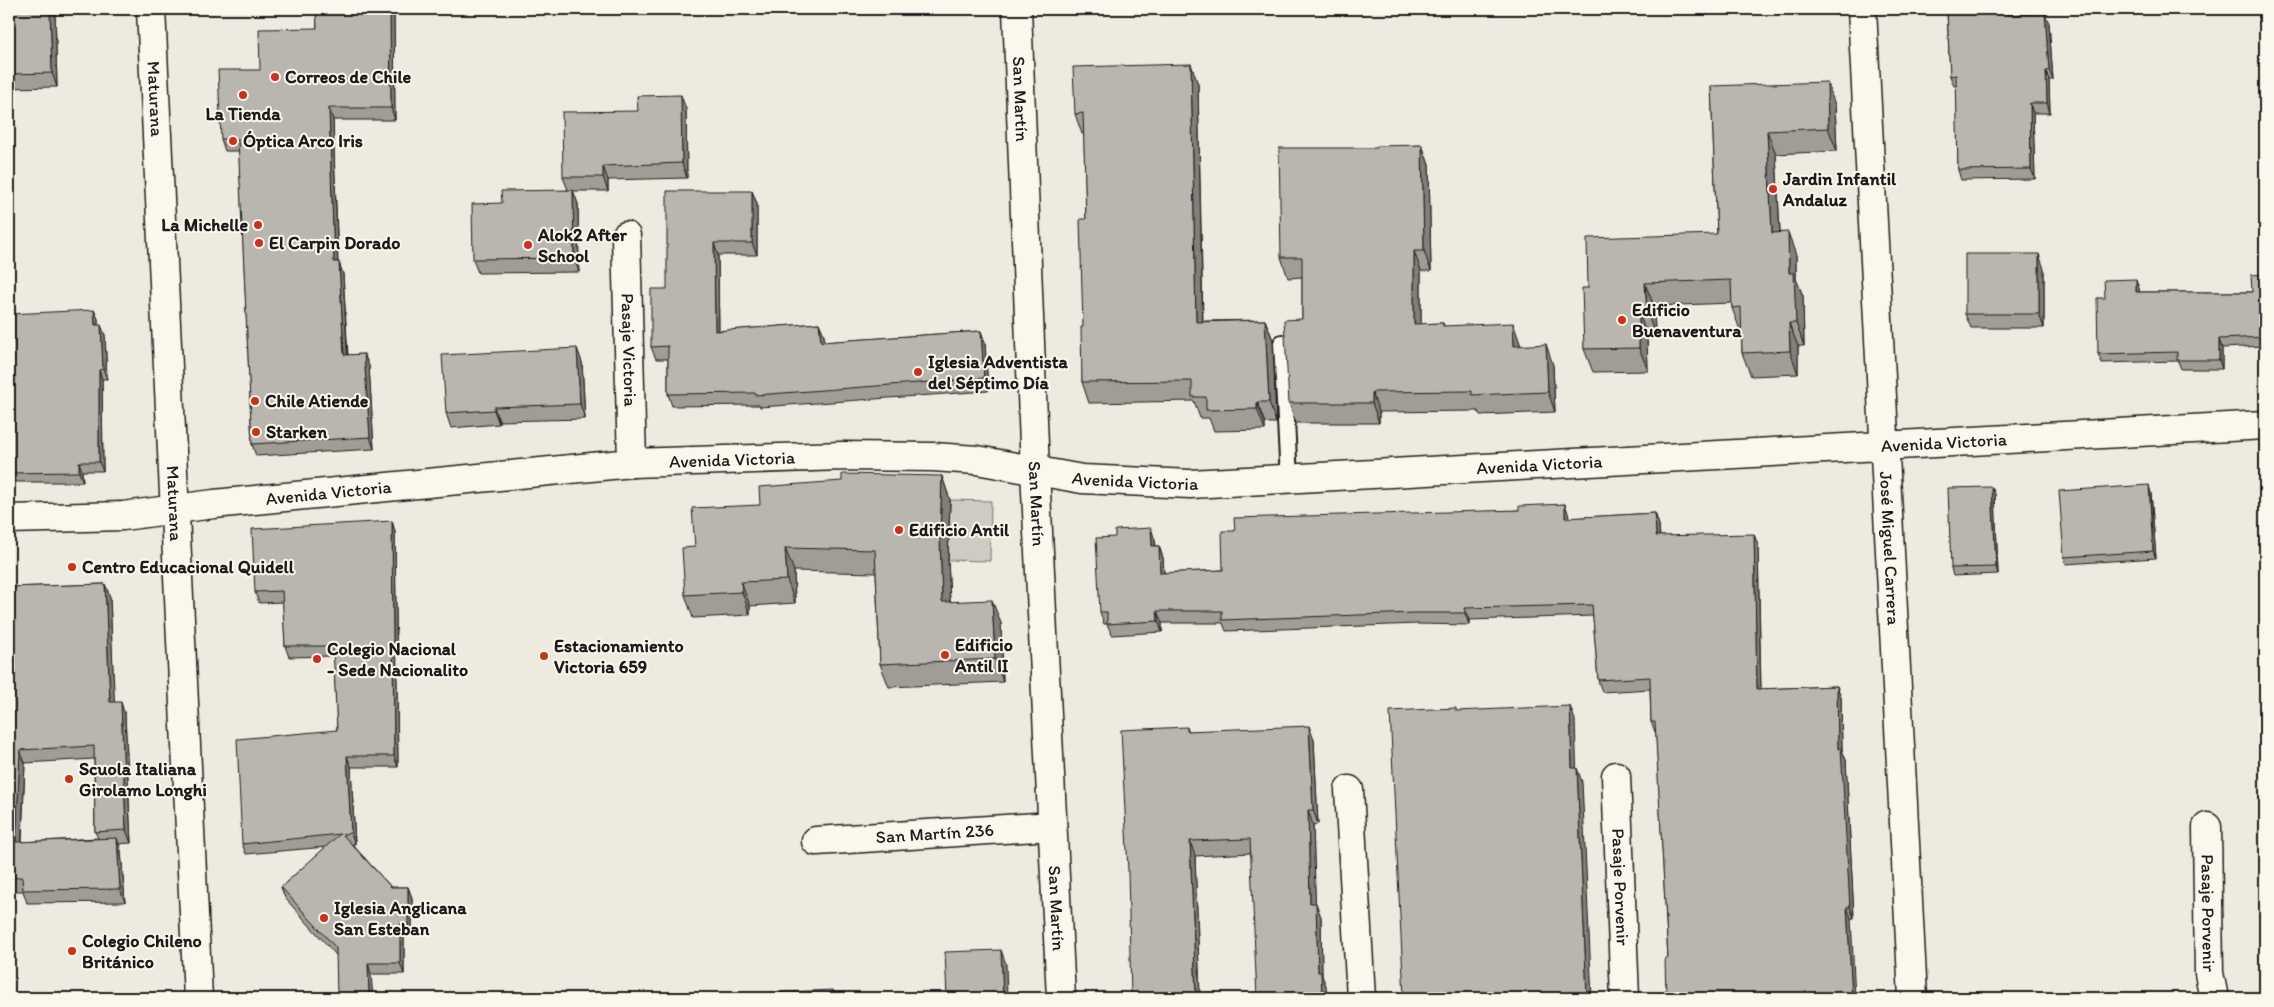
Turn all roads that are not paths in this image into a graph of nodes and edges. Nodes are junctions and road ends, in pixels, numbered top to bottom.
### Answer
1 (151, 9) edge
2 (1017, 9) edge
3 (1862, 9) edge
4 (626, 236) dead end
5 (1282, 343) dead end
6 (2265, 425) edge
7 (1883, 445) junction
8 (632, 463) junction
9 (1035, 471) junction
10 (1289, 479) junction
11 (175, 510) junction
12 (9, 519) edge
13 (1616, 776) dead end
14 (1349, 790) dead end
15 (1052, 826) junction
16 (2207, 827) dead end
17 (816, 841) dead end
18 (198, 998) edge
19 (1061, 998) edge
20 (1361, 998) edge
21 (1625, 998) edge
22 (1913, 998) edge
23 (2214, 998) edge

1 - 11 street, Maturana
2 - 9 street, San Martín
3 - 7 street, José Miguel Carrera
4 - 8 street, Pasaje Victoria
5 - 10 lane
6 - 7 street, Avenida Victoria
7 - 10 street, Avenida Victoria
7 - 22 street, José Miguel Carrera
8 - 9 street, Avenida Victoria
8 - 11 street, Avenida Victoria
9 - 10 street, Avenida Victoria
9 - 15 street, San Martín
11 - 12 street, Avenida Victoria
11 - 18 street, Maturana
13 - 21 street, Pasaje Porvenir
14 - 20 street
15 - 17 street, San Martín 236
15 - 19 street, San Martín
16 - 23 street, Pasaje Porvenir

